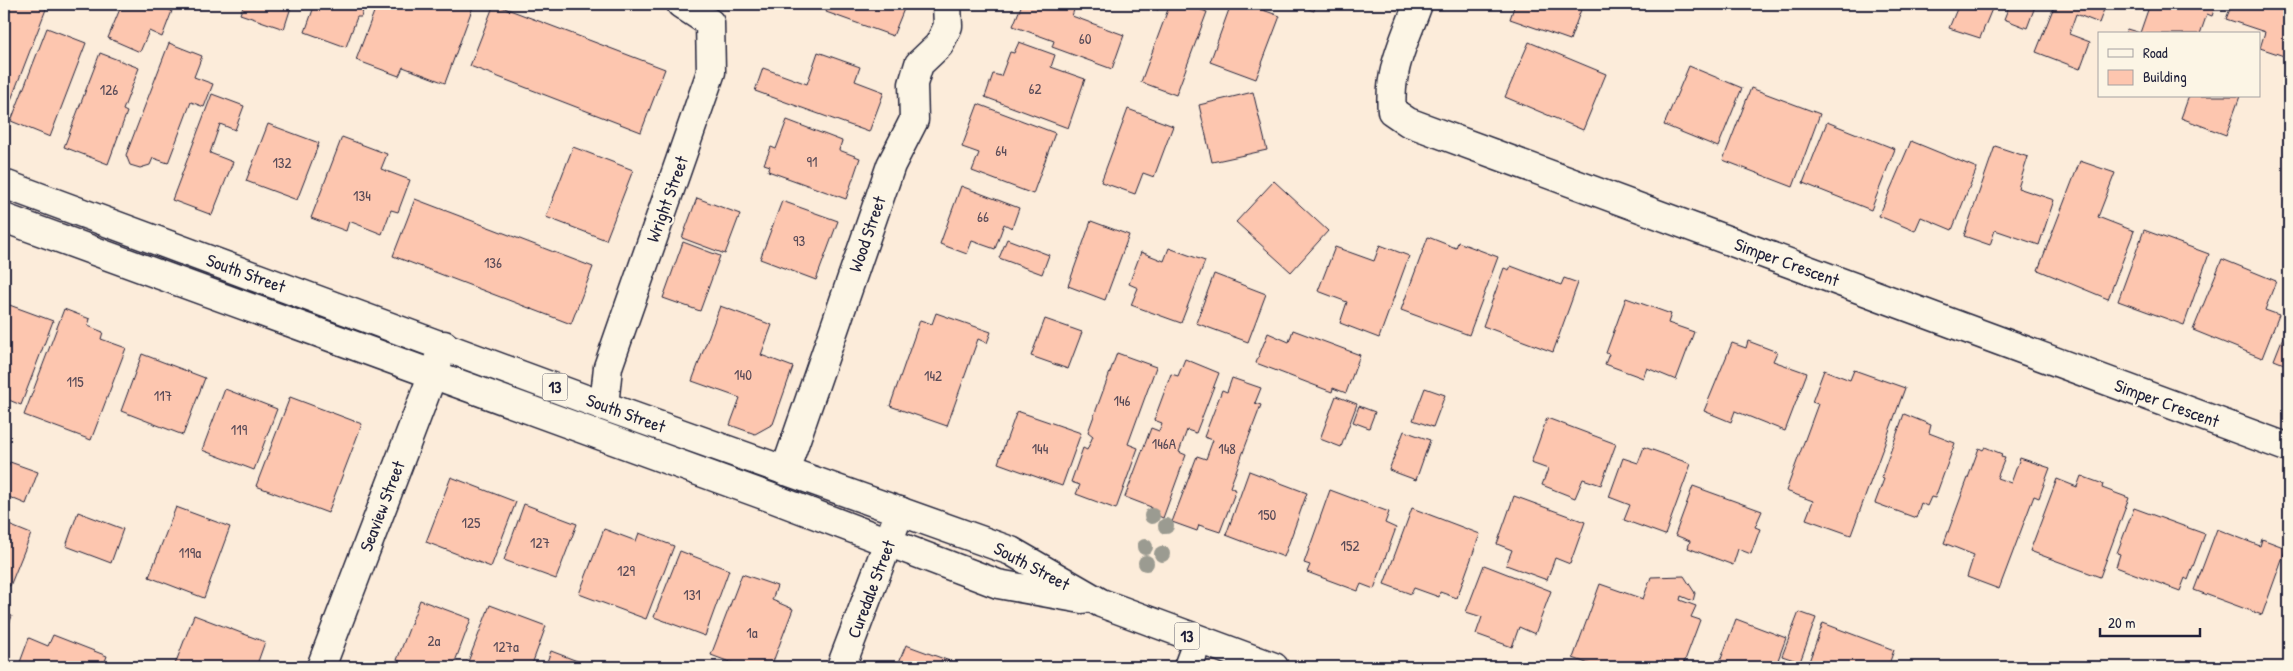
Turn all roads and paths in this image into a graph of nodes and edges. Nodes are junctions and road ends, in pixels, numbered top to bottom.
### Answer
1 (681, 4) edge
2 (947, 4) edge
3 (1418, 4) edge
4 (4, 184) edge
5 (4, 218) edge
6 (444, 346) junction
7 (433, 374) junction
8 (604, 406) junction
9 (2289, 448) edge
10 (784, 471) junction
11 (900, 511) junction
12 (890, 541) junction
13 (1101, 603) junction
14 (1198, 640) junction
15 (321, 667) edge
16 (841, 667) edge
17 (1188, 667) edge
18 (1274, 667) edge

1 - 8 street, Wright Street
2 - 10 street, Wood Street
3 - 9 street, Simper Crescent
4 - 6 street, South Street / 13
5 - 7 street, South Street / 13
6 - 7 street, Seaview Street
6 - 8 street, South Street / 13
7 - 12 street, South Street / 13
7 - 15 street, Seaview Street
8 - 10 street, South Street / 13
10 - 11 street, South Street / 13
11 - 12 street, Curedale Street
11 - 13 street, South Street / 13
12 - 13 street, South Street / 13
12 - 16 street, Curedale Street
13 - 14 street, South Street / 13
14 - 17 street
14 - 18 street, South Street / 13

